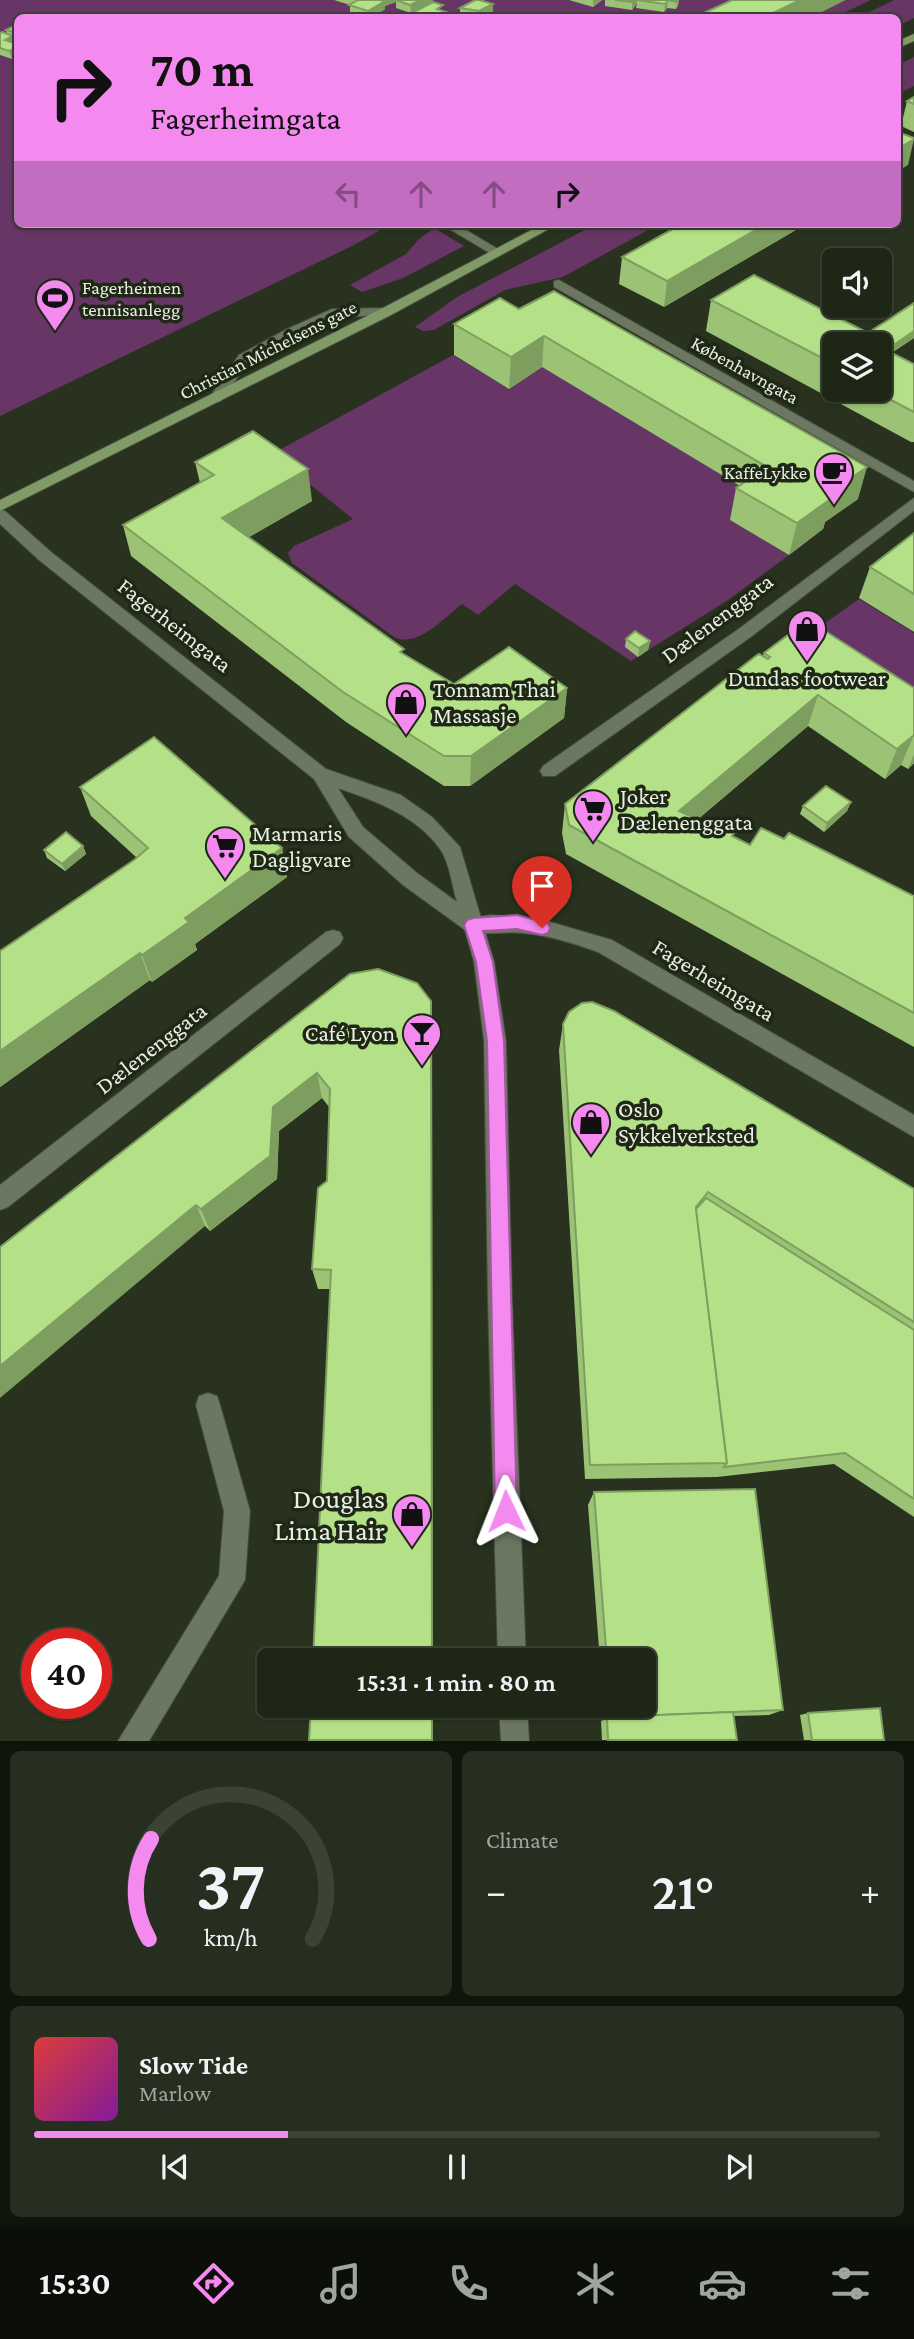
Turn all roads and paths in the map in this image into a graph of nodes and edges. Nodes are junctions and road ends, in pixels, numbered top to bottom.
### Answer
1 (454, 228) edge
2 (544, 228) edge
3 (497, 253) junction
4 (559, 284) dead end
5 (386, 312) junction
6 (216, 398) junction
7 (914, 487) edge
8 (914, 503) edge
9 (0, 506) edge
10 (0, 515) edge
11 (549, 771) dead end
12 (320, 774) junction
13 (473, 925) junction
14 (334, 938) dead end
15 (914, 1128) edge
16 (0, 1199) edge
17 (208, 1405) dead end
18 (512, 1648) edge
19 (514, 1718) edge
20 (132, 1741) edge
21 (515, 1741) edge

1 - 3 street
2 - 3 main road, Christian Michelsens gate
3 - 5 main road, Christian Michelsens gate
4 - 7 street, Københavngata
5 - 6 main road, Christian Michelsens gate
5 - 6 street
6 - 9 main road, Christian Michelsens gate
8 - 11 street, Dælenenggata
10 - 12 street, Fagerheimgata
12 - 13 street, Fagerheimgata
12 - 13 street, Fagerheimgata
13 - 15 street, Fagerheimgata
13 - 18 street
14 - 16 street, Dælenenggata
17 - 20 street
19 - 21 street

